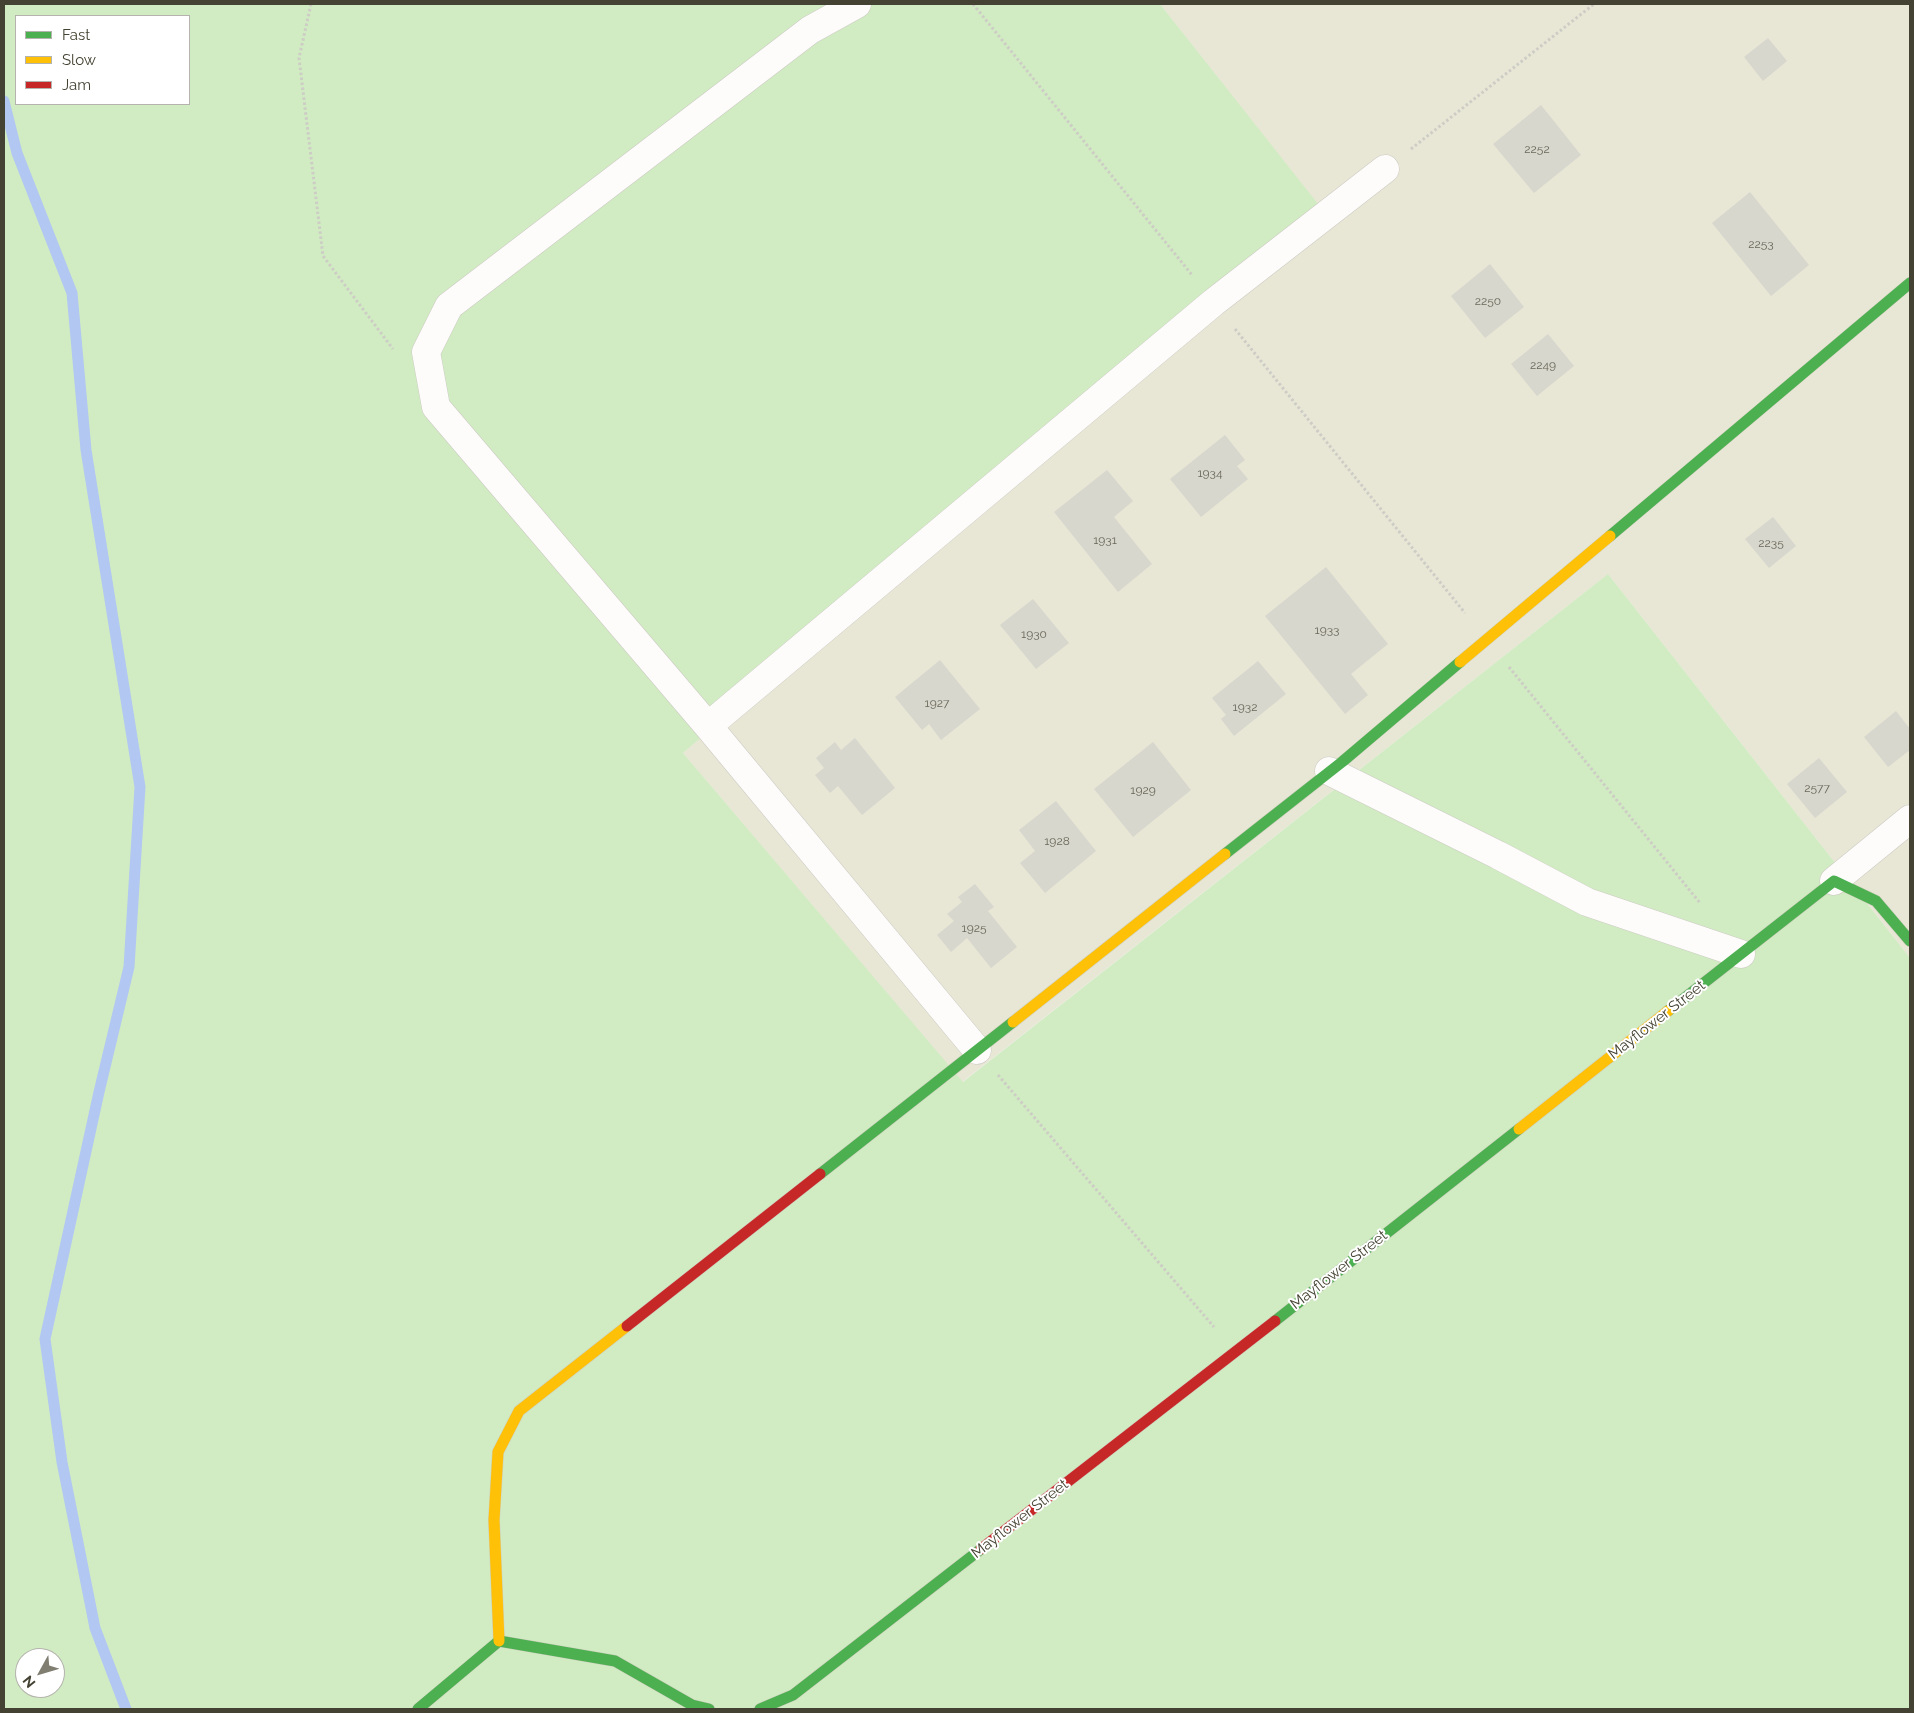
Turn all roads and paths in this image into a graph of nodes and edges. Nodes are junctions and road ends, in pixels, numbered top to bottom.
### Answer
1 (311, 4) edge
2 (857, 4) edge
3 (973, 4) edge
4 (1594, 4) edge
5 (1385, 169) joint
6 (1910, 283) edge
7 (1214, 302) junction
8 (398, 356) dead end
9 (1488, 640) junction
10 (708, 726) junction
11 (1329, 771) junction
12 (1910, 819) edge
13 (1834, 881) junction
14 (1704, 908) dead end
15 (1910, 941) edge
16 (1741, 954) junction
17 (977, 1050) junction
18 (1235, 1352) junction
19 (499, 1641) junction
20 (697, 1708) edge
21 (418, 1709) edge
22 (760, 1709) edge

1 - 8 path
2 - 10 street
3 - 7 path
4 - 5 path
5 - 7 street
6 - 9 street
7 - 9 path
7 - 10 street
9 - 11 street
9 - 14 path
10 - 17 street
11 - 16 street
11 - 17 street
12 - 13 street, Mayflower Street
13 - 15 street
13 - 16 street, Mayflower Street
16 - 18 street, Mayflower Street
17 - 18 path
17 - 19 street
18 - 22 street, Mayflower Street
19 - 20 street
19 - 21 street

